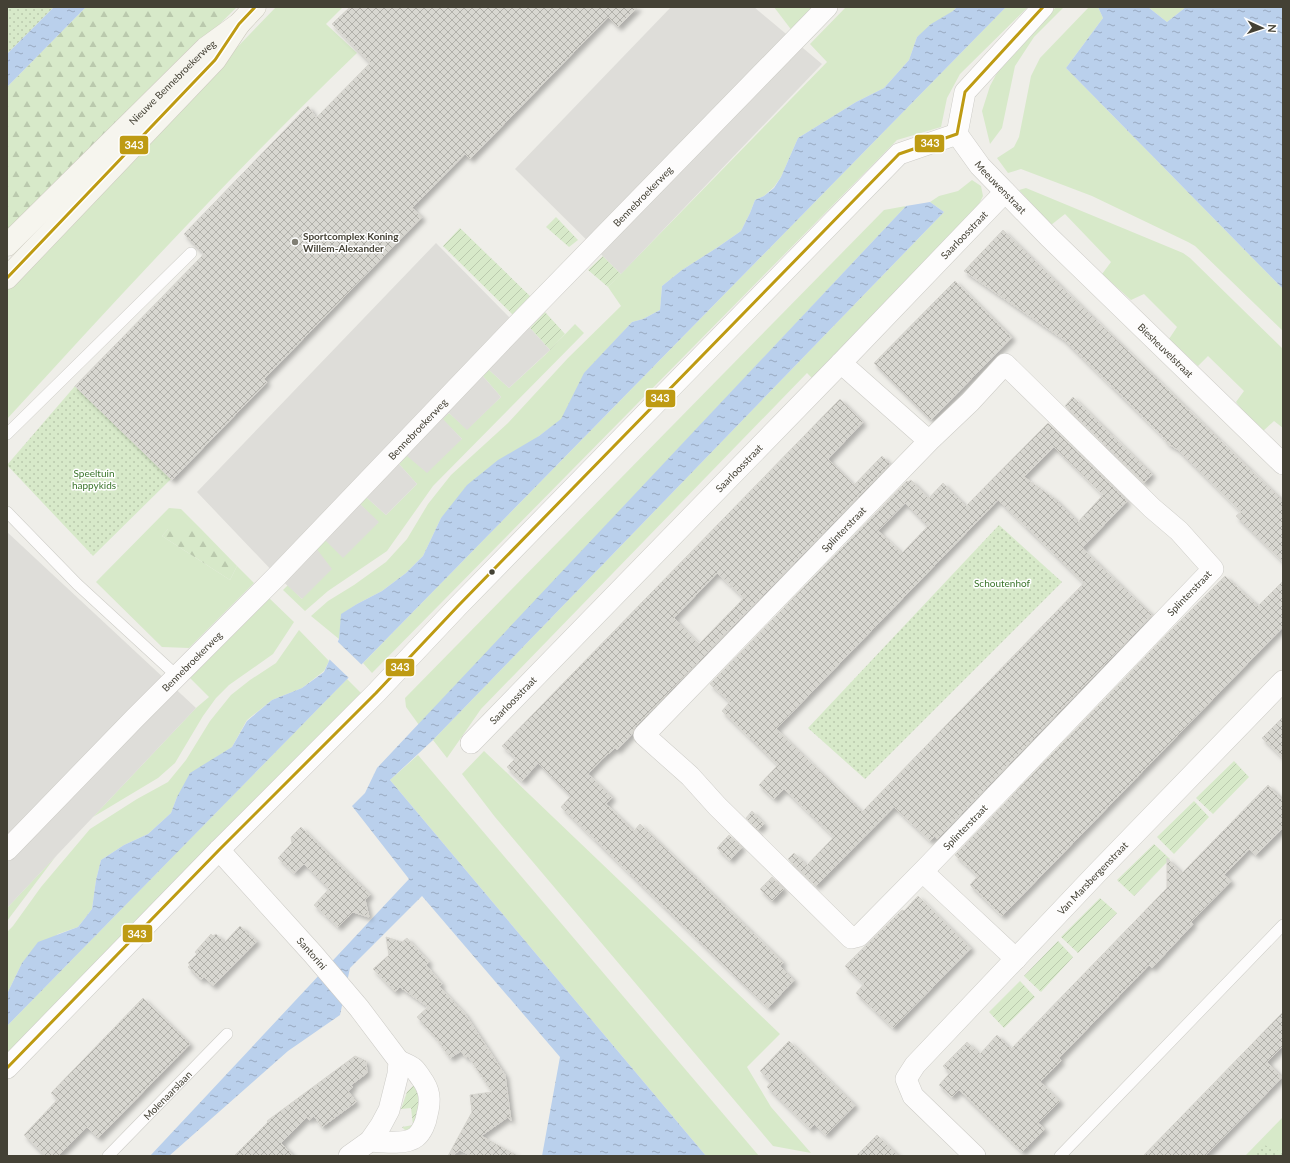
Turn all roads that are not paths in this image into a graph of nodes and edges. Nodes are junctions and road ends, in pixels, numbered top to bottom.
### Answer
1 (255, 7) edge
2 (828, 7) edge
3 (1043, 7) edge
4 (238, 24) junction
5 (957, 134) junction
6 (1005, 192) junction
7 (1049, 237) joint
8 (7, 245) edge
9 (191, 253) dead end
10 (7, 278) edge
11 (841, 363) junction
12 (7, 434) edge
13 (929, 441) junction
14 (1283, 464) edge
15 (7, 512) edge
16 (177, 676) junction
17 (1283, 681) edge
18 (471, 743) dead end
19 (7, 850) edge
20 (219, 850) junction
21 (923, 872) junction
22 (1283, 925) edge
23 (1016, 959) junction
24 (227, 1034) dead end
25 (399, 1061) junction
26 (7, 1068) edge
27 (370, 1141) junction
28 (108, 1156) edge
29 (349, 1156) edge
30 (975, 1156) edge
31 (1060, 1156) edge

1 - 4 main road, Nieuwe Bennebroekerweg
2 - 16 street, Bennebroekerweg
3 - 5 street
4 - 8 main road, Nieuwe Bennebroekerweg
4 - 10 main road, Nieuwe Bennebroekerweg
5 - 6 street, Meeuwenstraat
5 - 20 street
6 - 7 street, Meeuwenstraat
6 - 11 street, Saarloosstraat
7 - 14 street, Biesheuvelstraat
9 - 12 lane
11 - 13 street
11 - 18 street, Saarloosstraat
13 - 21 street, Splinterstraat
13 - 21 street, Splinterstraat
15 - 16 lane
16 - 19 street, Bennebroekerweg
17 - 23 street, Van Marsbergenstraat
20 - 25 street, Santorini
20 - 26 street
21 - 23 street
22 - 31 lane
23 - 30 street, Van Marsbergenstraat
24 - 28 lane, Molenaarslaan
25 - 27 street
25 - 27 street, Santorini
27 - 29 street

